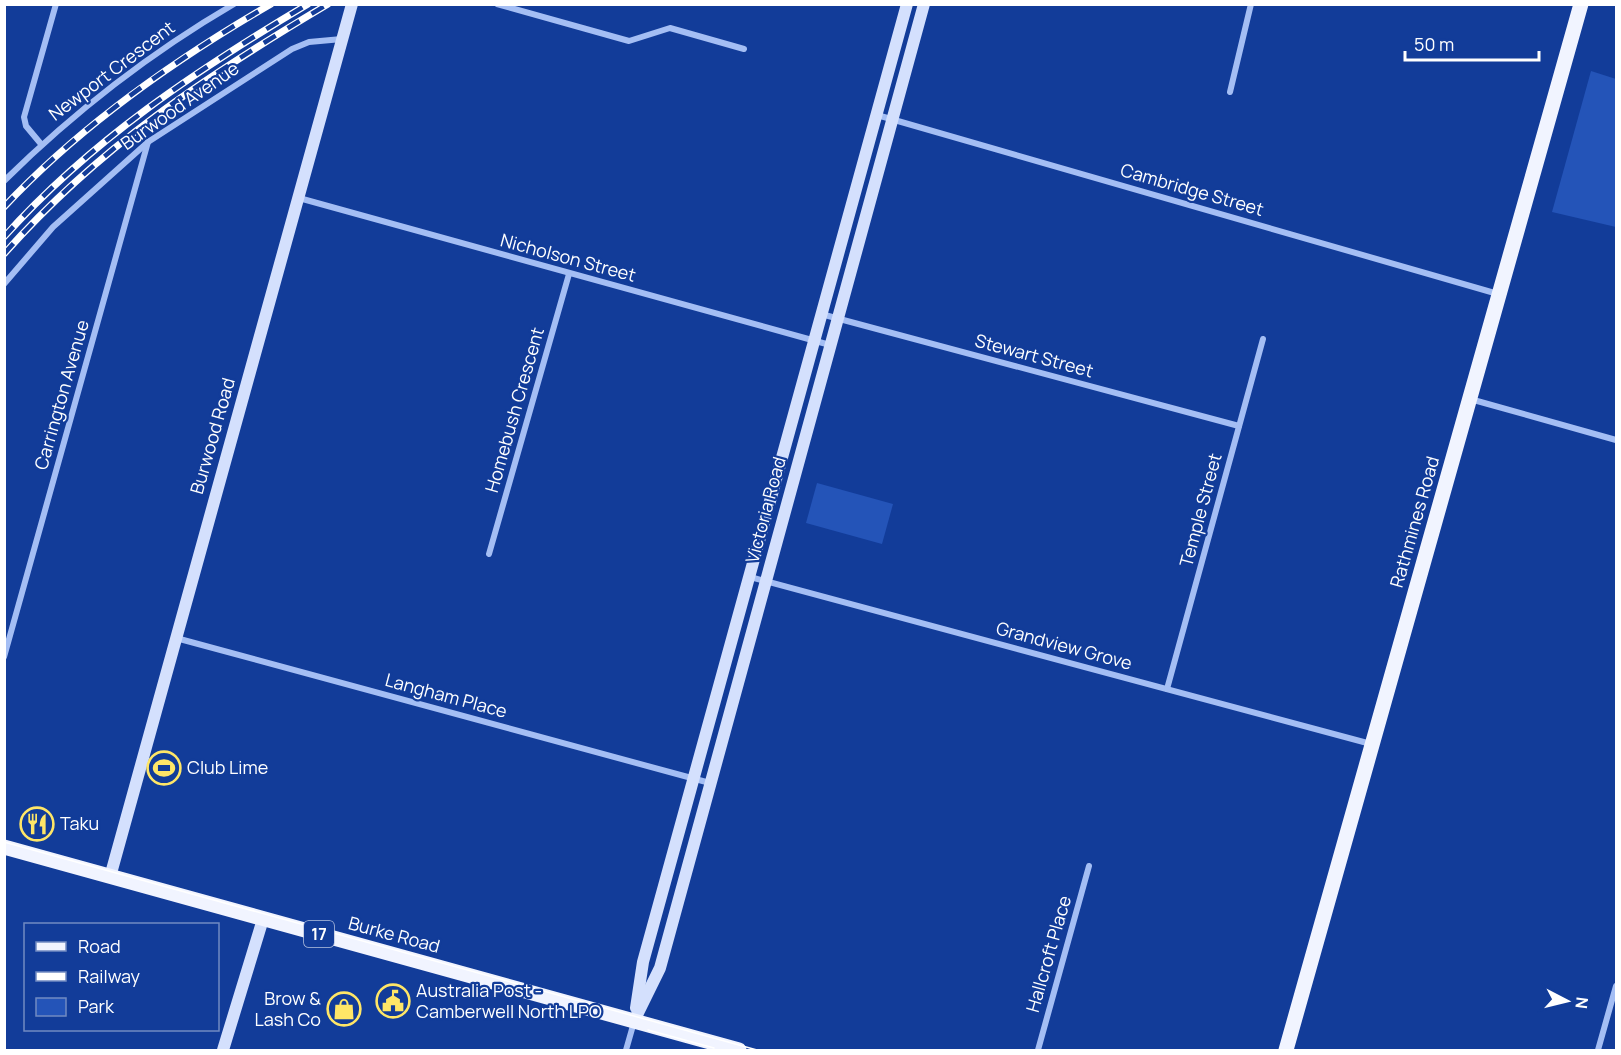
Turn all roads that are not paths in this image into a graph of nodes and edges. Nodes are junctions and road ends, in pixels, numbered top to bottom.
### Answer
1 (56, 4) edge
2 (234, 4) edge
3 (352, 4) edge
4 (497, 4) edge
5 (530, 4) edge
6 (907, 4) edge
7 (924, 4) edge
8 (1251, 4) edge
9 (1581, 4) edge
10 (528, 13) junction
11 (343, 39) junction
12 (744, 49) dead end
13 (1230, 92) dead end
14 (876, 115) junction
15 (891, 119) junction
16 (148, 142) junction
17 (41, 144) junction
18 (4, 181) edge
19 (299, 198) junction
20 (569, 274) junction
21 (4, 284) edge
22 (1499, 294) junction
23 (821, 314) junction
24 (837, 318) junction
25 (1263, 339) dead end
26 (814, 340) junction
27 (830, 345) junction
28 (1470, 399) junction
29 (1239, 426) junction
30 (1617, 440) edge
31 (489, 554) dead end
32 (749, 576) junction
33 (766, 581) junction
34 (175, 637) junction
35 (4, 657) edge
36 (1167, 689) junction
37 (1372, 744) junction
38 (694, 778) junction
39 (710, 783) junction
40 (4, 847) edge
41 (1089, 866) dead end
42 (110, 877) junction
43 (262, 919) junction
44 (1617, 986) edge
45 (634, 1022) junction
46 (223, 1050) edge
47 (626, 1050) edge
48 (739, 1050) edge
49 (1038, 1050) edge
50 (1286, 1050) edge
51 (1598, 1050) edge

1 - 17 street
2 - 17 street, Newport Crescent
3 - 11 street, Burwood Road
4 - 10 street
5 - 10 street
6 - 14 street, Victoria Road
7 - 15 street, Victoria Road
8 - 13 street
9 - 22 main road, Rathmines Road
10 - 12 street
11 - 16 street, Burwood Avenue
11 - 19 street, Burwood Road
14 - 15 street, Cambridge Street
14 - 23 street, Victoria Road
15 - 22 street, Cambridge Street
15 - 24 street, Victoria Road
16 - 21 street, Burwood Avenue
16 - 35 street, Carrington Avenue
17 - 18 street, Newport Crescent
19 - 20 street, Nicholson Street
19 - 34 street, Burwood Road
20 - 26 street, Nicholson Street
20 - 31 street, Homebush Crescent
22 - 28 main road, Rathmines Road
23 - 24 street, Stewart Street
23 - 26 street, Victoria Road
24 - 27 street, Victoria Road
24 - 29 street, Stewart Street
25 - 29 street, Temple Street
26 - 27 street, Nicholson Street
26 - 32 street, Victoria Road
27 - 33 street, Victoria Road
28 - 30 street
28 - 37 main road, Rathmines Road
29 - 36 street, Temple Street
32 - 33 street, Grandview Grove
32 - 38 street, Victoria Road
33 - 36 street, Grandview Grove
33 - 39 street, Victoria Road
34 - 38 street, Langham Place
34 - 42 street, Burwood Road
36 - 37 street, Grandview Grove
37 - 50 main road, Rathmines Road
38 - 39 street, Langham Place
38 - 45 street, Victoria Road
39 - 45 street, Victoria Road
40 - 42 main road, Burke Road / 17
41 - 49 street, Hallcroft Place
42 - 43 main road, Burke Road / 17
43 - 45 main road, Burke Road / 17
43 - 46 street
44 - 51 street
45 - 47 street, Victoria Road
45 - 48 main road, Burke Road / 17

